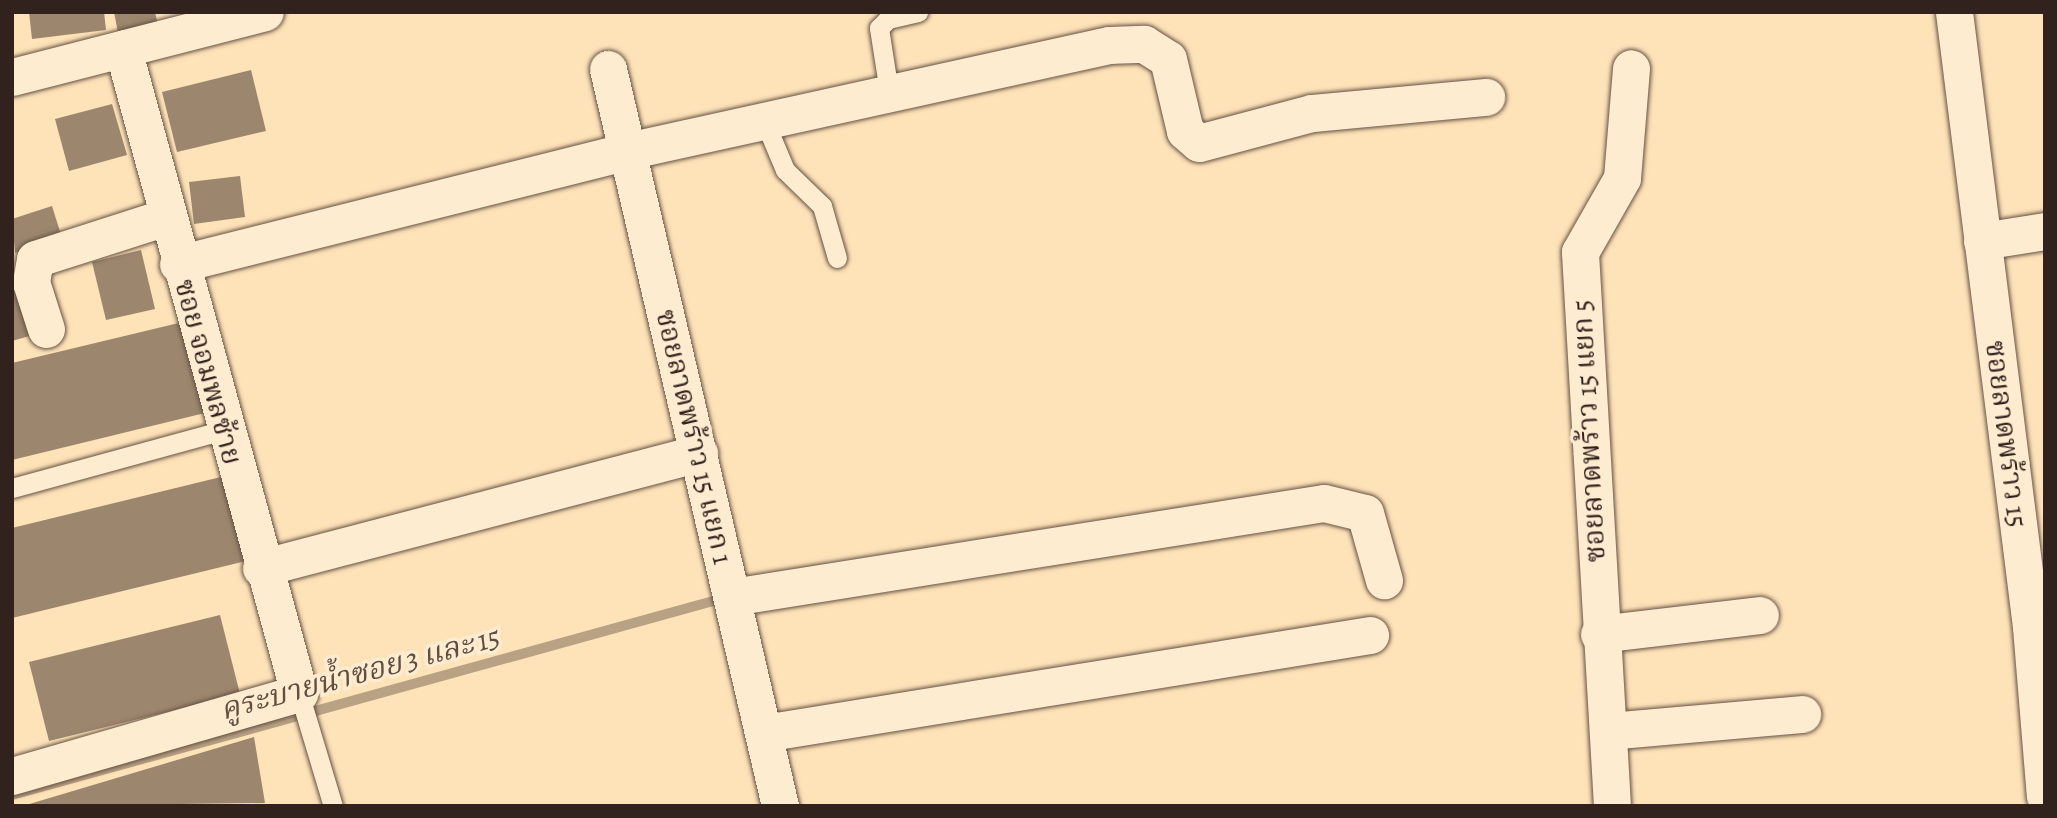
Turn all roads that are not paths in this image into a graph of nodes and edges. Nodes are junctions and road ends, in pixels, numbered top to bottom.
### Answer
1 (265, 12) edge
2 (918, 12) edge
3 (1954, 12) edge
4 (123, 49) junction
5 (1631, 68) dead end
6 (608, 69) dead end
7 (12, 77) edge
8 (889, 92) junction
9 (1486, 97) dead end
10 (764, 120) junction
11 (627, 151) junction
12 (166, 217) junction
13 (2045, 231) edge
14 (1982, 241) junction
15 (837, 258) dead end
16 (178, 264) junction
17 (47, 329) dead end
18 (224, 430) junction
19 (699, 453) junction
20 (12, 488) edge
21 (261, 568) junction
22 (1384, 580) dead end
23 (732, 597) junction
24 (1759, 615) dead end
25 (1599, 634) junction
26 (1370, 635) dead end
27 (302, 705) junction
28 (1802, 714) dead end
29 (1608, 730) junction
30 (764, 733) junction
31 (12, 776) edge
32 (2045, 796) edge
33 (333, 806) edge
34 (780, 806) edge
35 (1612, 806) edge

1 - 4 street
2 - 8 lane
3 - 14 street, ซอยลาดพร้าว 15
4 - 7 street
4 - 12 street, ซอย จอมพลซ้าย
5 - 25 street, ซอยลาดพร้าว 15 แยก 5
6 - 11 street, ซอยลาดพร้าว 15 แยก 1
8 - 9 street
8 - 10 street
10 - 11 street
10 - 15 lane
11 - 16 street
11 - 19 street, ซอยลาดพร้าว 15 แยก 1
12 - 16 street, ซอย จอมพลซ้าย
12 - 17 street
13 - 14 street
14 - 32 street, ซอยลาดพร้าว 15
16 - 18 street, ซอย จอมพลซ้าย
18 - 20 lane
18 - 21 street, ซอย จอมพลซ้าย
19 - 21 street
19 - 23 street, ซอยลาดพร้าว 15 แยก 1
21 - 27 street, ซอย จอมพลซ้าย
22 - 23 street
23 - 30 street, ซอยลาดพร้าว 15 แยก 1
24 - 25 street
25 - 29 street, ซอยลาดพร้าว 15 แยก 5
26 - 30 street
27 - 31 street
27 - 33 lane
28 - 29 street
29 - 35 street, ซอยลาดพร้าว 15 แยก 5
30 - 34 street, ซอยลาดพร้าว 15 แยก 1

